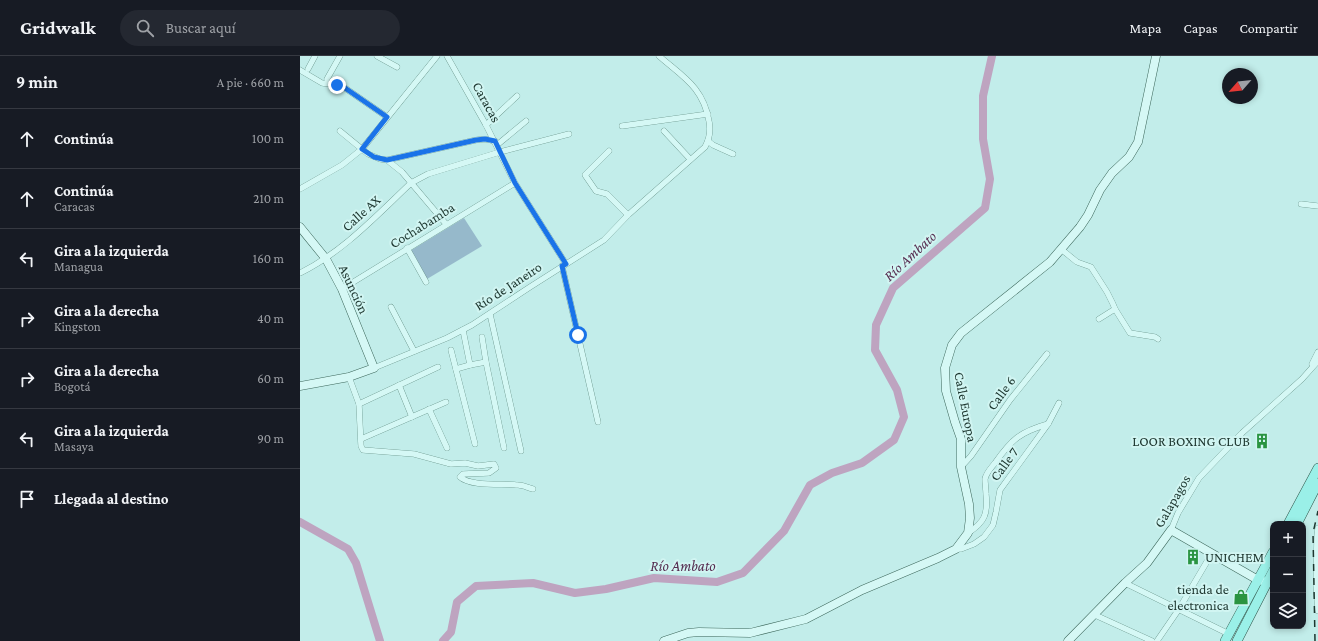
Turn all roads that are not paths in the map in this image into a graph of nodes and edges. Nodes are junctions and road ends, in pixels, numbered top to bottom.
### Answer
1 (315, 56) edge
2 (340, 56) edge
3 (377, 56) edge
4 (437, 56) edge
5 (447, 56) edge
6 (659, 56) edge
7 (1156, 56) edge
8 (397, 67) dead end
9 (308, 69) dead end
10 (300, 70) edge
11 (327, 79) dead end
12 (517, 96) dead end
13 (708, 114) junction
14 (387, 117) junction
15 (526, 120) dead end
16 (486, 125) junction
17 (622, 126) dead end
18 (340, 131) dead end
19 (664, 131) dead end
20 (569, 134) dead end
21 (708, 141) junction
22 (496, 143) junction
23 (362, 149) junction
24 (608, 151) dead end
25 (500, 152) junction
26 (733, 154) dead end
27 (690, 159) junction
28 (387, 160) junction
29 (411, 183) junction
30 (515, 183) junction
31 (300, 189) edge
32 (1301, 204) dead end
33 (1318, 206) edge
34 (628, 215) junction
35 (446, 224) junction
36 (301, 229) edge
37 (407, 248) junction
38 (1061, 250) junction
39 (326, 259) junction
40 (564, 265) junction
41 (300, 273) edge
42 (426, 282) dead end
43 (342, 289) junction
44 (391, 307) dead end
45 (1115, 309) junction
46 (490, 314) junction
47 (1099, 319) dead end
48 (462, 330) junction
49 (482, 337) dead end
50 (1158, 339) dead end
51 (451, 350) dead end
52 (414, 352) junction
53 (1318, 352) edge
54 (1047, 354) dead end
55 (486, 362) junction
56 (1318, 362) edge
57 (470, 365) junction
58 (438, 367) dead end
59 (374, 368) junction
60 (456, 369) junction
61 (1310, 371) junction
62 (349, 377) junction
63 (399, 385) junction
64 (300, 386) edge
65 (446, 402) dead end
66 (1058, 403) dead end
67 (359, 404) junction
68 (429, 409) junction
69 (412, 417) junction
70 (598, 422) dead end
71 (1048, 424) junction
72 (361, 439) junction
73 (475, 444) dead end
74 (447, 448) dead end
75 (504, 448) dead end
76 (521, 450) dead end
77 (961, 467) junction
78 (1318, 468) edge
79 (1318, 484) edge
80 (533, 490) dead end
81 (1290, 521) edge
82 (1299, 521) edge
83 (1318, 528) edge
84 (1171, 530) junction
85 (968, 533) junction
86 (1317, 536) edge
87 (956, 549) junction
88 (1212, 553) junction
89 (1271, 557) edge
90 (1270, 574) edge
91 (1263, 581) junction
92 (1125, 583) junction
93 (1179, 609) junction
94 (1318, 611) edge
95 (1095, 615) junction
96 (1227, 638) edge
97 (664, 641) edge
98 (1068, 641) edge
99 (1152, 641) edge
100 (1157, 641) edge
101 (1237, 641) edge

1 - 9 street
2 - 11 street
3 - 8 street
4 - 14 street
5 - 16 street, Caracas
6 - 13 street
7 - 38 street, Calle Europa
10 - 14 street
12 - 16 street
13 - 17 street
13 - 21 street
14 - 23 street
15 - 22 street
16 - 22 street, Caracas
18 - 23 street
19 - 27 street
20 - 25 street, Calle AX
21 - 26 street
21 - 27 street, Río de Janeiro
22 - 25 street, Caracas
22 - 28 street
23 - 28 street
23 - 31 street
24 - 34 street
25 - 29 street, Calle AX
25 - 30 street, Caracas
27 - 34 street, Río de Janeiro
28 - 29 street
29 - 35 street
29 - 39 street, Calle AX
30 - 35 street, Cochabamba
30 - 40 street, Caracas
32 - 33 street
34 - 40 street, Río de Janeiro
35 - 37 street, Cochabamba
36 - 39 street, Asunción
37 - 42 street
37 - 43 street, Cochabamba
38 - 45 street
38 - 77 street, Calle Europa
39 - 41 street, Calle AX
39 - 43 street, Asunción
40 - 46 street, Río de Janeiro
40 - 70 street, Caracas
43 - 59 street, Asunción
44 - 52 street
45 - 47 street
45 - 50 street
46 - 48 street, Río de Janeiro
46 - 76 street
48 - 52 street, Río de Janeiro
48 - 57 street
49 - 55 street
51 - 60 street
52 - 59 street, Río de Janeiro
53 - 61 street
54 - 77 street, Calle 6
55 - 57 street
55 - 75 street
56 - 61 street, Galapagos
57 - 60 street
58 - 63 street
59 - 62 street, Río de Janeiro
60 - 73 street
61 - 84 street, Galapagos
62 - 64 street, Río de Janeiro
62 - 67 street
63 - 67 street
63 - 69 street
65 - 68 street
66 - 71 street, Calle 7
67 - 72 street
68 - 69 street
68 - 74 street
69 - 72 street
71 - 85 street
71 - 87 street, Calle 7
72 - 80 street
77 - 85 street, Calle Europa
78 - 81 main road
79 - 82 main road
83 - 86 street
84 - 88 street
84 - 92 street, Galapagos
85 - 87 street
86 - 94 street
87 - 97 street
88 - 91 street
88 - 93 street
89 - 91 main road
90 - 91 main road
91 - 96 main road
91 - 101 main road
92 - 93 street
92 - 95 street, Galapagos
93 - 96 street
93 - 100 street
95 - 98 street, Galapagos
95 - 99 street

